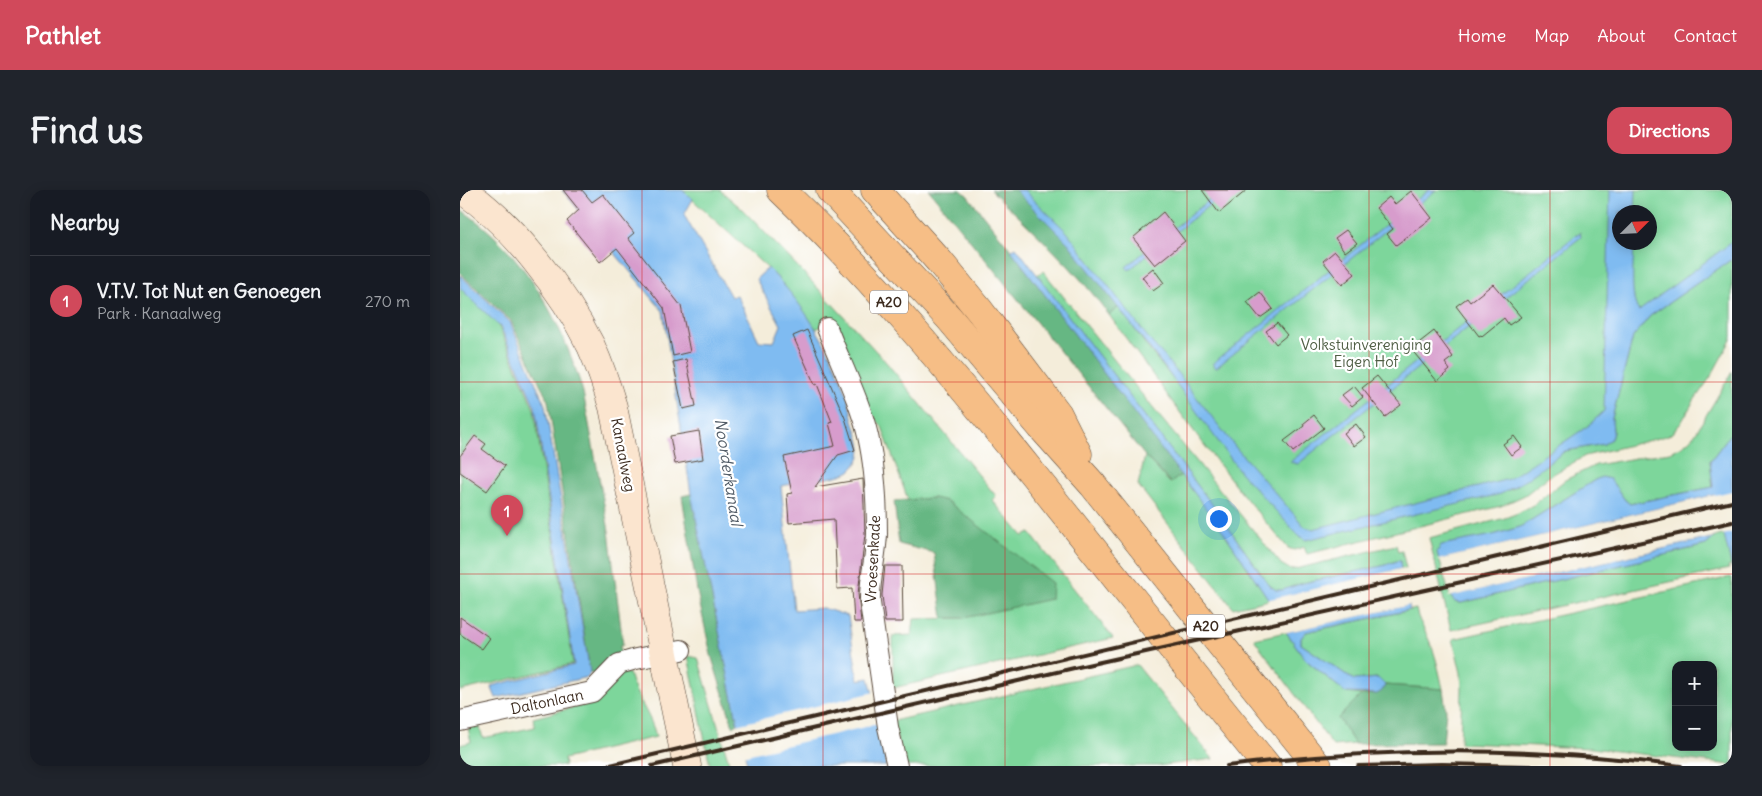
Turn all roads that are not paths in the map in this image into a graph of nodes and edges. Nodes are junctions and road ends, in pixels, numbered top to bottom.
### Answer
1 (462, 190) edge
2 (484, 190) edge
3 (781, 190) edge
4 (830, 190) edge
5 (875, 190) edge
6 (827, 328) dead end
7 (1094, 485) junction
8 (672, 652) junction
9 (460, 721) edge
10 (687, 766) edge
11 (702, 766) edge
12 (897, 766) edge
13 (1267, 766) edge
14 (1318, 766) edge

1 - 8 main road, Kanaalweg
2 - 8 main road, Kanaalweg
3 - 13 highway, A20
4 - 7 highway, A20
5 - 7 highway, A20
6 - 12 street, Vroesenkade
7 - 14 highway, A20
8 - 9 street, Daltonlaan
8 - 10 main road, Kanaalweg
8 - 11 main road, Kanaalweg

